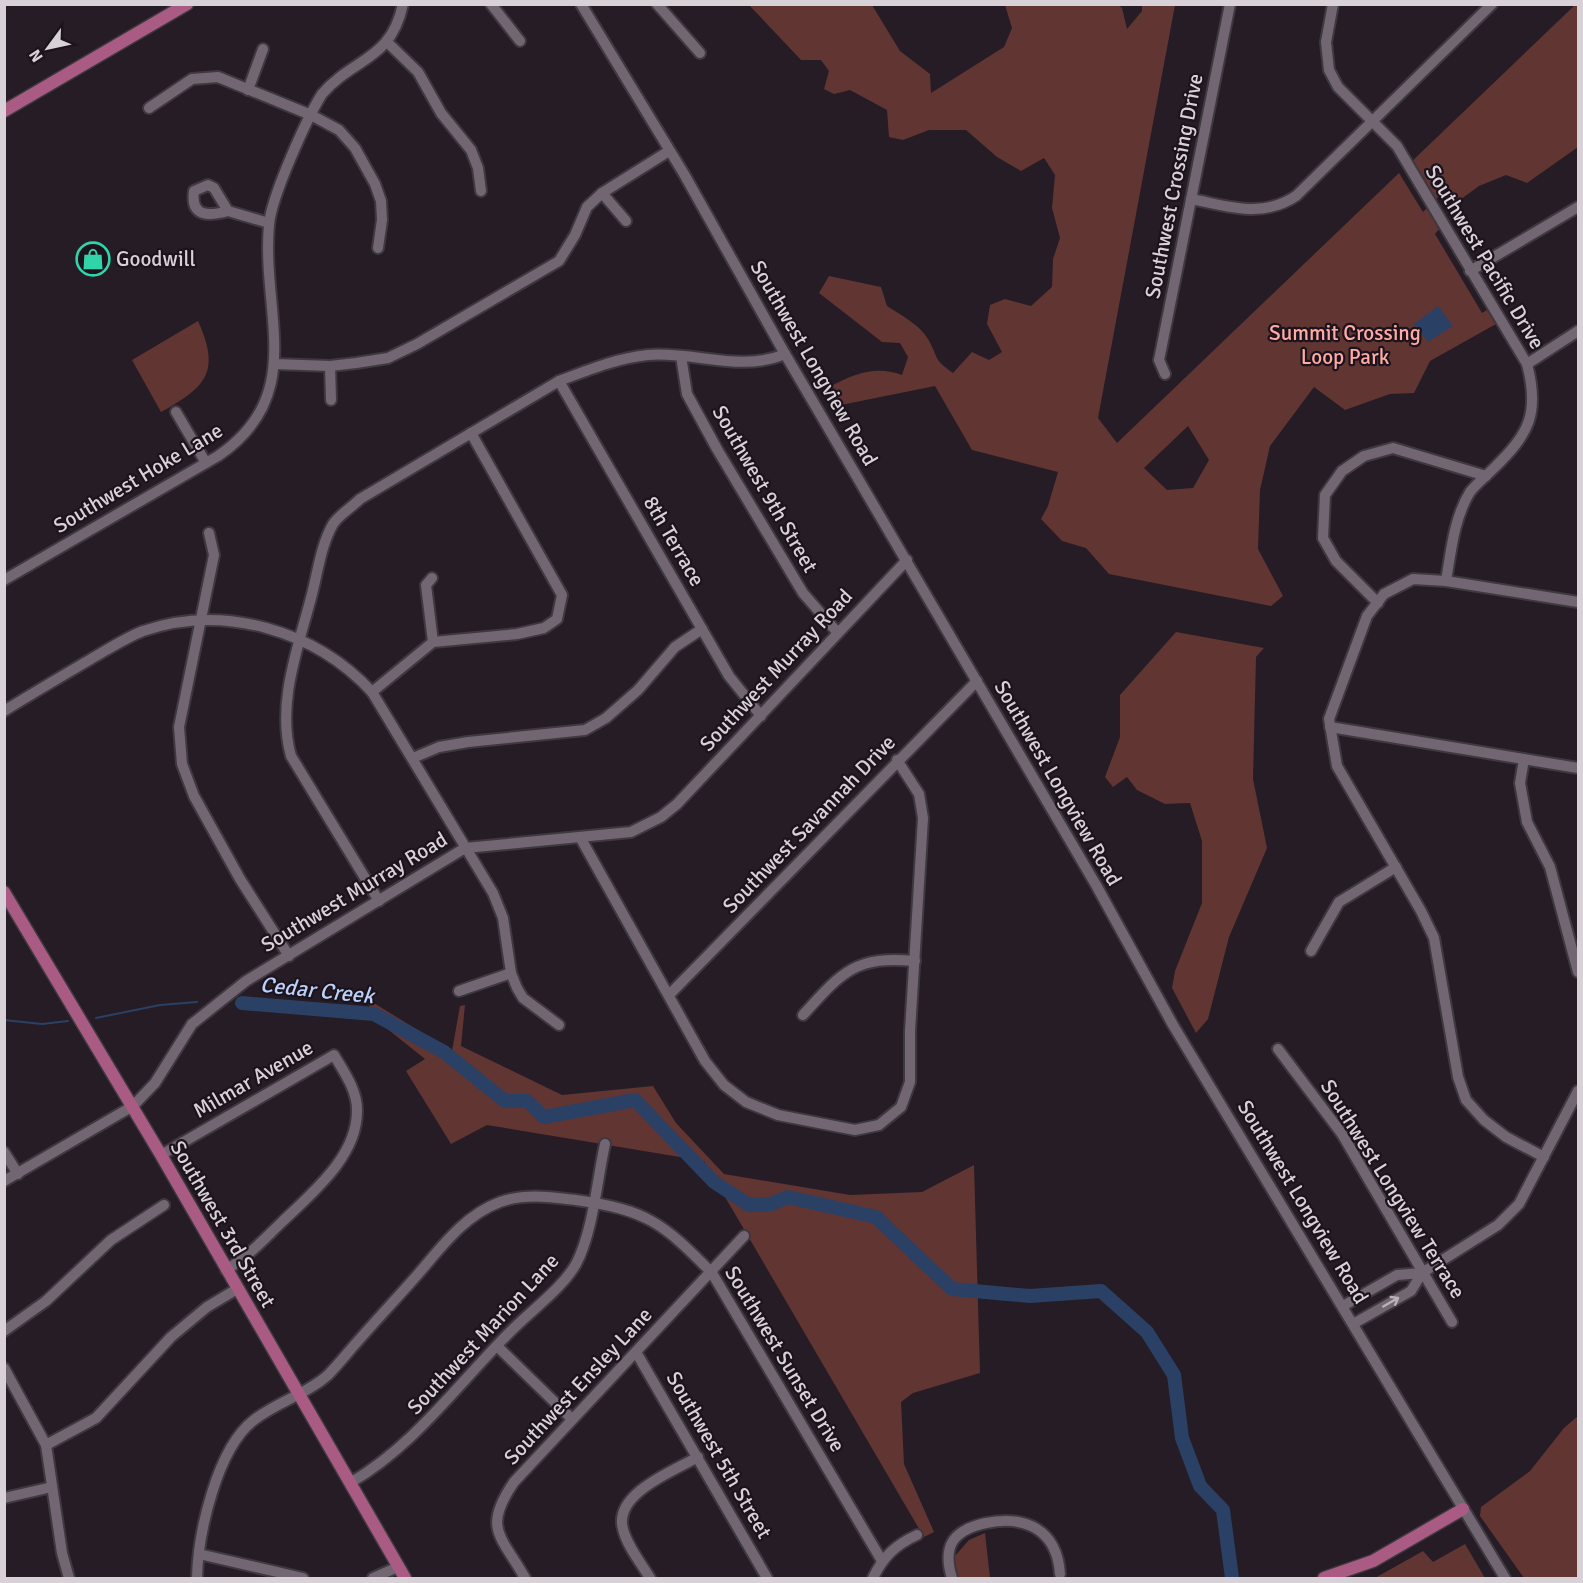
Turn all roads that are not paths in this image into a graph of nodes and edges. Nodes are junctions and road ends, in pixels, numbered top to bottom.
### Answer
1 (187, 4) edge
2 (403, 4) edge
3 (491, 4) edge
4 (657, 4) edge
5 (1230, 4) edge
6 (1334, 4) edge
7 (1492, 4) edge
8 (586, 6) edge
9 (520, 41) dead end
10 (388, 43) junction
11 (263, 49) dead end
12 (700, 53) dead end
13 (248, 90) junction
14 (148, 108) dead end
15 (5, 110) edge
16 (310, 116) junction
17 (1374, 121) junction
18 (669, 152) junction
19 (481, 191) dead end
20 (602, 193) junction
21 (1191, 198) junction
22 (1578, 207) edge
23 (228, 211) dead end
24 (626, 221) dead end
25 (269, 222) junction
26 (378, 248) dead end
27 (1470, 271) junction
28 (1578, 331) edge
29 (785, 354) junction
30 (681, 356) junction
31 (275, 364) junction
32 (1527, 364) junction
33 (330, 366) junction
34 (1165, 374) dead end
35 (559, 381) junction
36 (331, 400) dead end
37 (176, 412) dead end
38 (471, 433) junction
39 (206, 463) junction
40 (1486, 476) junction
41 (209, 533) dead end
42 (907, 560) junction
43 (432, 578) dead end
44 (4, 580) edge
45 (1446, 581) junction
46 (1578, 602) edge
47 (1378, 603) junction
48 (201, 621) junction
49 (702, 628) junction
50 (837, 632) junction
51 (298, 640) junction
52 (433, 642) junction
53 (977, 681) junction
54 (372, 693) junction
55 (4, 711) edge
56 (761, 716) junction
57 (1330, 727) junction
58 (413, 758) junction
59 (1524, 759) junction
60 (897, 760) junction
61 (1578, 768) edge
62 (580, 837) junction
63 (465, 848) junction
64 (1396, 867) junction
65 (4, 892) edge
66 (379, 901) junction
67 (1311, 951) dead end
68 (289, 956) junction
69 (915, 961) junction
70 (1578, 972) edge
71 (511, 974) junction
72 (459, 992) dead end
73 (669, 995) junction
74 (803, 1015) dead end
75 (559, 1025) dead end
76 (1278, 1049) dead end
77 (1578, 1091) edge
78 (133, 1106) junction
79 (605, 1144) dead end
80 (4, 1152) edge
81 (161, 1155) junction
82 (1544, 1157) junction
83 (18, 1174) junction
84 (4, 1181) edge
85 (593, 1202) junction
86 (164, 1205) dead end
87 (744, 1236) dead end
88 (226, 1270) junction
89 (712, 1273) junction
90 (1422, 1273) junction
91 (237, 1289) junction
92 (1343, 1306) junction
93 (1452, 1322) dead end
94 (1353, 1324) junction
95 (4, 1331) edge
96 (497, 1346) junction
97 (636, 1352) junction
98 (4, 1368) edge
99 (298, 1394) junction
100 (572, 1419) junction
101 (46, 1445) junction
102 (698, 1457) junction
103 (350, 1483) junction
104 (52, 1487) junction
105 (4, 1498) edge
106 (1462, 1509) junction
107 (917, 1535) dead end
108 (199, 1554) junction
109 (882, 1561) junction
110 (401, 1573) edge
111 (1060, 1574) dead end
112 (69, 1578) edge
113 (197, 1578) edge
114 (303, 1578) edge
115 (373, 1578) edge
116 (525, 1578) edge
117 (650, 1578) edge
118 (767, 1578) edge
119 (873, 1578) edge
120 (952, 1578) edge
121 (1324, 1578) edge
122 (1505, 1578) edge

1 - 15 main road
2 - 10 street, Southwest Hoke Lane
3 - 9 street
4 - 12 street
5 - 21 street, Southwest Crossing Drive
6 - 17 street
7 - 17 street
8 - 18 street, Southwest Longview Road
10 - 16 street, Southwest Hoke Lane
10 - 19 street
11 - 13 street
13 - 14 street
13 - 16 street
16 - 25 street, Southwest Hoke Lane
16 - 26 street
17 - 21 street
17 - 27 street, Southwest Pacific Drive
18 - 20 street
18 - 29 street, Southwest Longview Road
20 - 24 street
20 - 33 street
21 - 34 street, Southwest Crossing Drive
22 - 27 street
23 - 25 street
25 - 31 street, Southwest Hoke Lane
27 - 32 street, Southwest Pacific Drive
28 - 32 street
29 - 30 street
29 - 42 street, Southwest Longview Road
30 - 35 street
30 - 50 street, Southwest 9th Street
31 - 33 street
31 - 39 street, Southwest Hoke Lane
32 - 40 street, Southwest Pacific Drive
33 - 36 street
35 - 38 street
35 - 49 street, 8th Terrace
37 - 39 street
38 - 51 street
38 - 52 street
39 - 44 street, Southwest Hoke Lane
40 - 45 street, Southwest Pacific Drive
40 - 47 street
41 - 48 street
42 - 50 street, Southwest Murray Road
42 - 53 street, Southwest Longview Road
43 - 52 street
45 - 46 street
45 - 47 street
47 - 57 street
48 - 51 street
48 - 55 street
48 - 68 street
49 - 56 street, 8th Terrace
49 - 58 street
50 - 56 street, Southwest Murray Road
51 - 54 street
51 - 66 street
52 - 54 street
53 - 60 street, Southwest Savannah Drive
53 - 92 street, Southwest Longview Road
54 - 58 street
56 - 62 street, Southwest Murray Road
57 - 59 street
57 - 64 street
58 - 63 street
59 - 61 street
59 - 70 street
60 - 69 street
60 - 73 street, Southwest Savannah Drive
62 - 63 street, Southwest Murray Road
62 - 73 street
63 - 66 street, Southwest Murray Road
63 - 71 street
64 - 67 street
64 - 82 street
65 - 78 main road, Southwest 3rd Street
66 - 68 street, Southwest Murray Road
68 - 78 street, Southwest Murray Road
69 - 73 street
69 - 74 street
71 - 72 street
71 - 75 street
76 - 90 street, Southwest Longview Terrace
77 - 82 street
78 - 81 main road, Southwest 3rd Street
78 - 83 street, Southwest Murray Road
79 - 85 street, Southwest Marion Lane
80 - 83 street
81 - 88 main road, Southwest 3rd Street
81 - 88 street, Milmar Avenue
82 - 90 street
83 - 84 street, Southwest Murray Road
85 - 89 street, Southwest Sunset Drive
85 - 96 street, Southwest Marion Lane
85 - 99 street, Southwest Sunset Drive
86 - 95 street
87 - 89 street, Southwest Ensley Lane
88 - 91 main road, Southwest 3rd Street
89 - 97 street, Southwest Ensley Lane
89 - 109 street, Southwest Sunset Drive
90 - 92 street
90 - 93 street, Southwest Longview Terrace
94 -> 90 street
91 - 99 main road, Southwest 3rd Street
91 - 101 street
92 - 94 street, Southwest Longview Road
94 - 106 street, Southwest Longview Road
96 - 100 street
96 - 103 street, Southwest Marion Lane
97 - 100 street, Southwest Ensley Lane
97 - 102 street, Southwest 5th Street
98 - 101 street
99 - 103 main road, Southwest 3rd Street
99 - 108 street, Southwest Sunset Drive
100 - 116 street, Southwest Ensley Lane
101 - 104 street
102 - 117 street
102 - 118 street, Southwest 5th Street
103 - 110 main road, Southwest 3rd Street
104 - 105 street
104 - 112 street
106 - 121 main road
106 - 122 street, Southwest Longview Road
107 - 109 street
108 - 113 street, Southwest Sunset Drive
108 - 114 street
109 - 119 street
110 - 115 street
111 - 120 street

